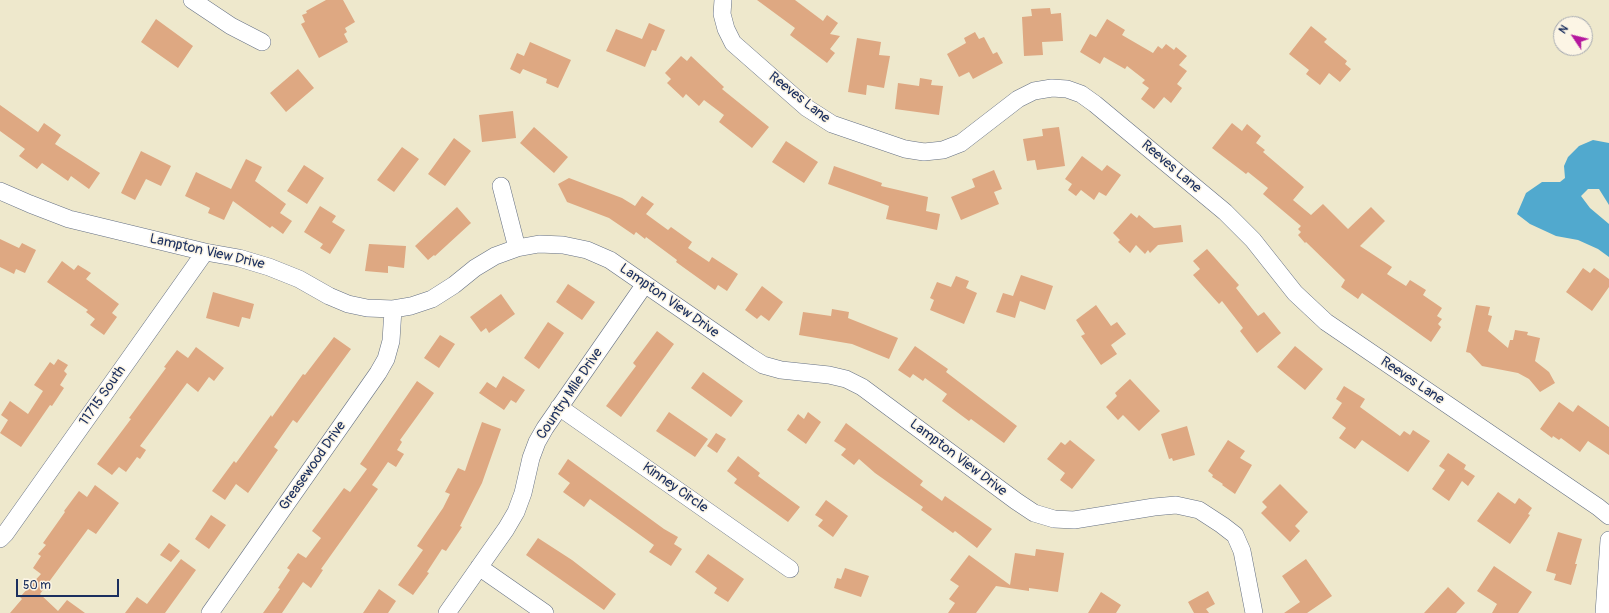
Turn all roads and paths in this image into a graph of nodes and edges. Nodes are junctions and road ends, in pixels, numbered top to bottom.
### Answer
1 (192, 0) edge
2 (722, 0) edge
3 (262, 42) dead end
4 (501, 186) dead end
5 (0, 191) edge
6 (517, 248) junction
7 (205, 252) junction
8 (645, 284) junction
9 (393, 309) junction
10 (560, 407) junction
11 (1609, 516) edge
12 (0, 539) edge
13 (1609, 540) edge
14 (479, 567) junction
15 (790, 569) dead end
16 (210, 613) edge
17 (446, 613) edge
18 (545, 613) edge
19 (1254, 613) edge
20 (1604, 613) edge

1 - 3 street
2 - 11 street, Reeves Lane
4 - 6 street
5 - 7 street, Lampton View Drive
6 - 8 street, Lampton View Drive
6 - 9 street, Lampton View Drive
7 - 9 street, Lampton View Drive
7 - 12 street, 11715 South
8 - 10 street, Country Mile Drive
8 - 19 street, Lampton View Drive
9 - 16 street, Greasewood Drive
10 - 14 street, Country Mile Drive
10 - 15 street, Kinney Circle
13 - 20 street
14 - 17 street, Country Mile Drive
14 - 18 street

